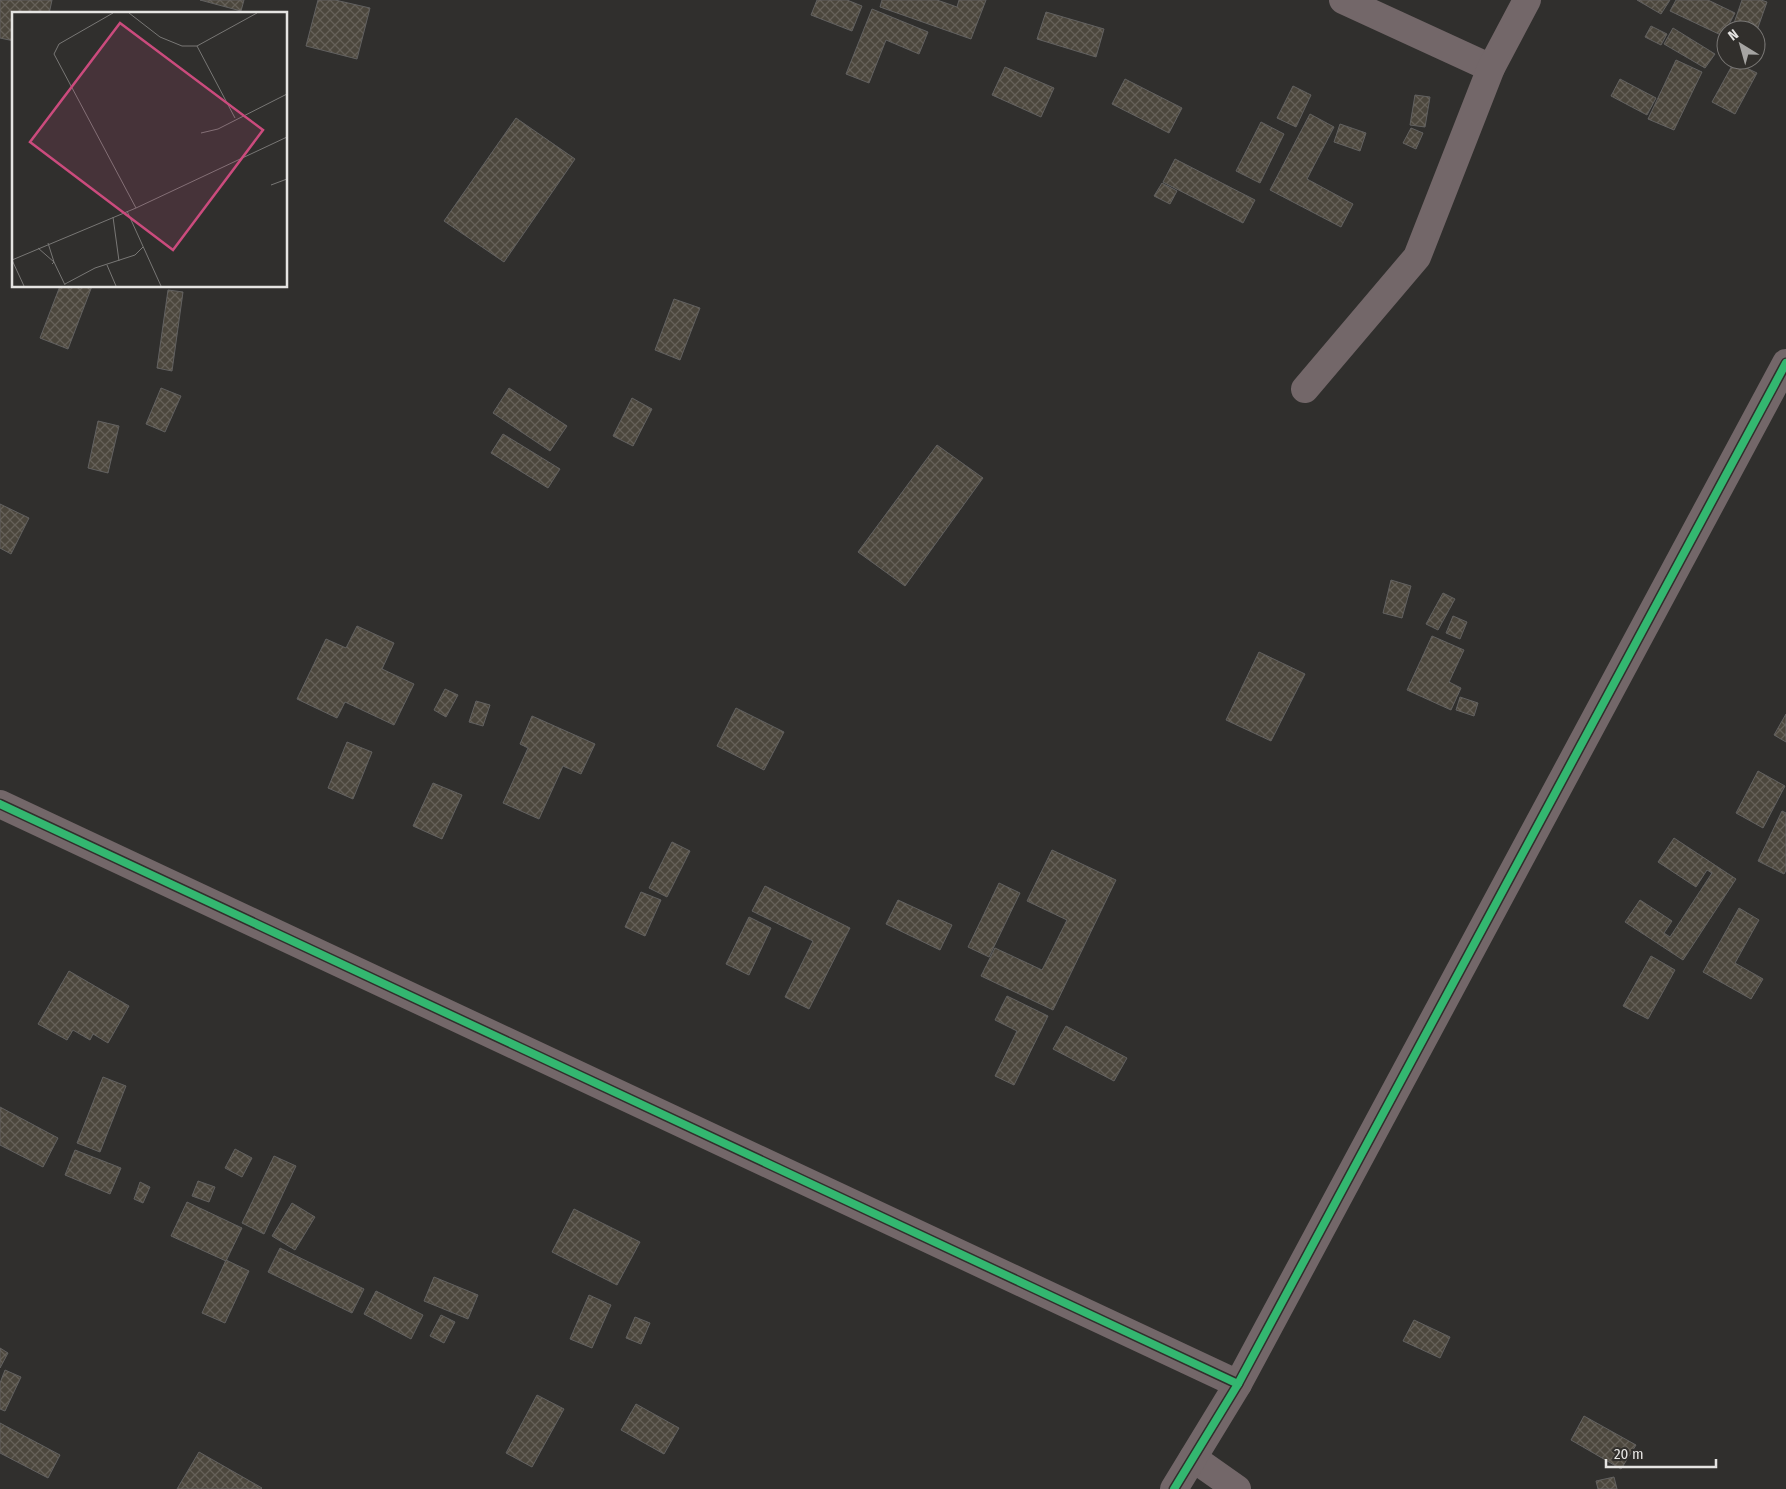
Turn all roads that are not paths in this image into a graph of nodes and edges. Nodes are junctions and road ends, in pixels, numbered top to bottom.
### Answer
1 (1343, 0) edge
2 (1527, 0) edge
3 (1491, 68) junction
4 (1786, 363) edge
5 (1305, 390) dead end
6 (0, 804) edge
7 (1238, 1384) junction
8 (1193, 1458) junction
9 (1174, 1489) edge
10 (1237, 1489) edge

1 - 3 street
2 - 3 street
3 - 5 street
4 - 7 street
6 - 7 street
7 - 8 street
8 - 9 street
8 - 10 street

